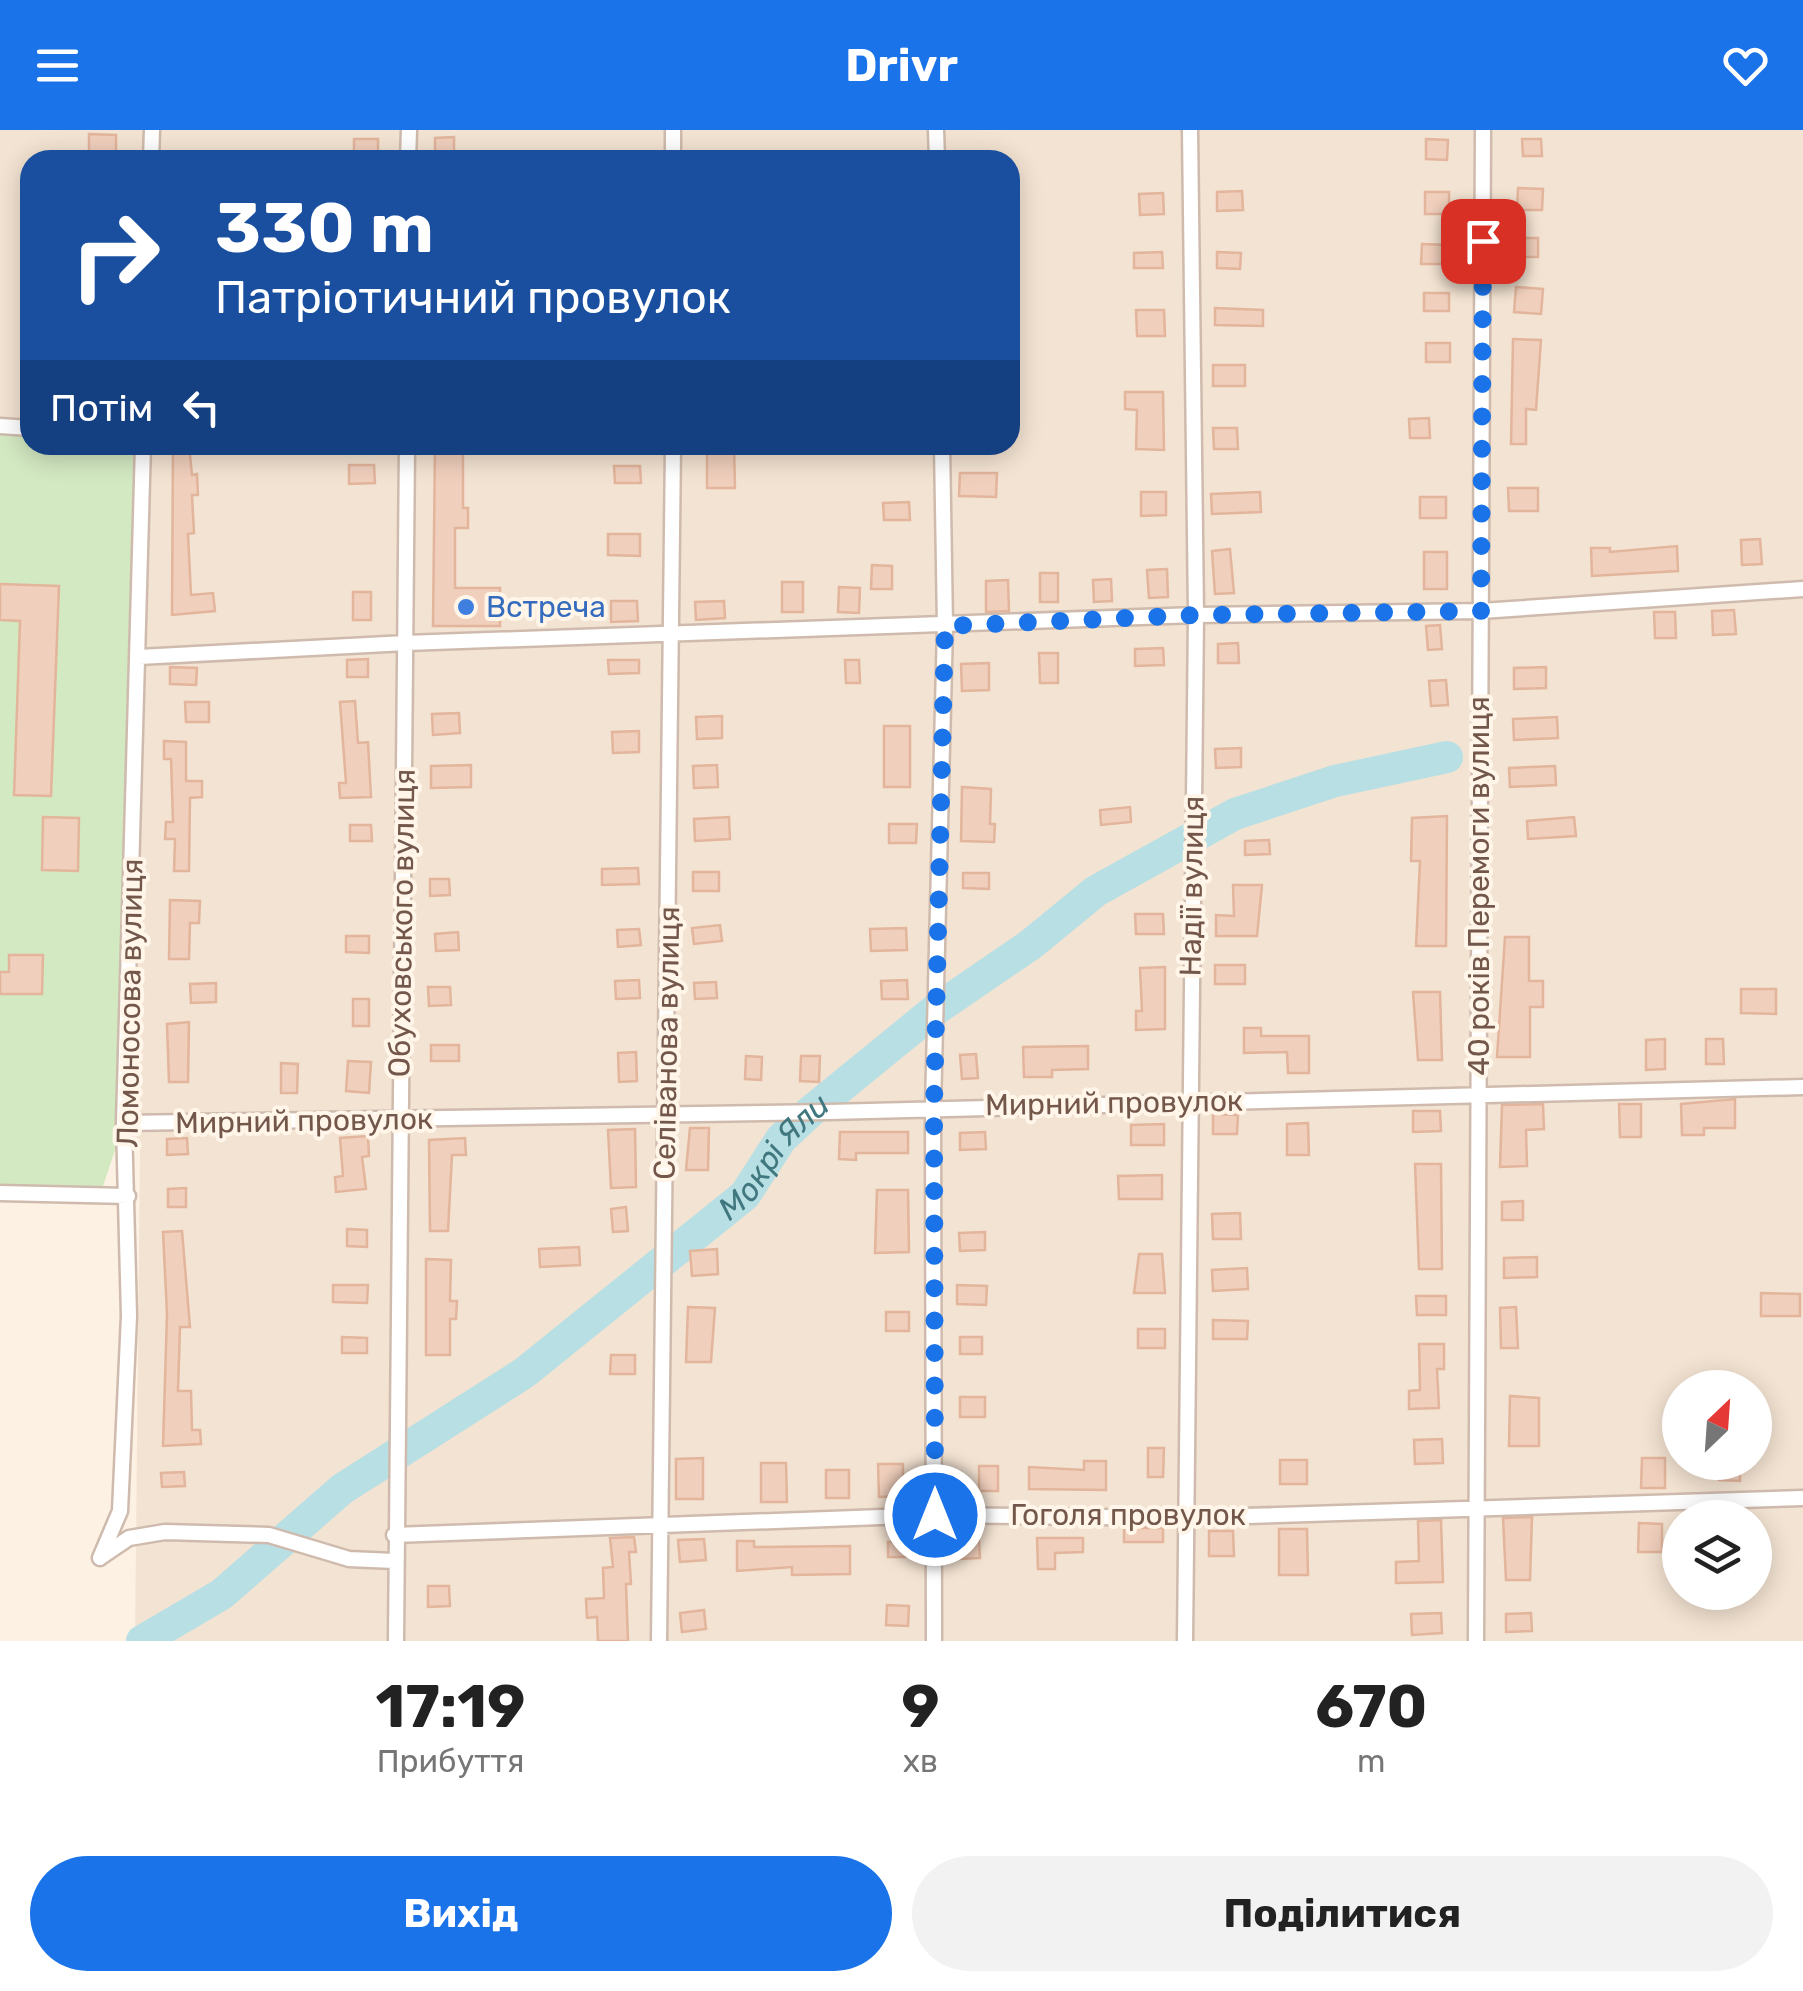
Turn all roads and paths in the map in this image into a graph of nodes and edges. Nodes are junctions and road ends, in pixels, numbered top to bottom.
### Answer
1 (1190, 130) edge
2 (1484, 130) edge
3 (143, 455) edge
4 (407, 455) edge
5 (673, 455) edge
6 (942, 455) edge
7 (1803, 589) edge
8 (1481, 611) junction
9 (1196, 615) junction
10 (945, 626) junction
11 (672, 634) junction
12 (406, 643) junction
13 (139, 657) junction
14 (1803, 1086) edge
15 (1478, 1093) junction
16 (1189, 1102) junction
17 (934, 1107) junction
18 (667, 1114) junction
19 (399, 1120) junction
20 (124, 1123) junction
21 (0, 1193) edge
22 (128, 1196) junction
23 (1803, 1498) edge
24 (1475, 1507) junction
25 (935, 1515) junction
26 (1184, 1518) junction
27 (658, 1525) junction
28 (394, 1534) junction
29 (394, 1561) junction
30 (396, 1641) edge
31 (659, 1641) edge
32 (934, 1641) edge
33 (1185, 1641) edge
34 (1476, 1641) edge

1 - 9 street, Надії вулиця
2 - 8 street, 40 років Перемоги вулиця
3 - 13 street, Ломоносова вулиця
4 - 12 street, Обуховського вулиця
5 - 11 street, Селіванова вулиця
6 - 10 street
7 - 8 street
8 - 9 street
8 - 15 street, 40 років Перемоги вулиця
9 - 10 street
9 - 16 street, Надії вулиця
10 - 11 street
10 - 17 street
11 - 12 street
11 - 18 street, Селіванова вулиця
12 - 13 street
12 - 19 street, Обуховського вулиця
13 - 20 street, Ломоносова вулиця
14 - 15 street, Мирний провулок
15 - 16 street, Мирний провулок
15 - 24 street, 40 років Перемоги вулиця
16 - 17 street, Мирний провулок
16 - 26 street, Надії вулиця
17 - 18 street, Мирний провулок
17 - 25 street
18 - 19 street, Мирний провулок
18 - 27 street, Селіванова вулиця
19 - 20 street, Мирний провулок
19 - 28 street, Обуховського вулиця
20 - 22 street, Ломоносова вулиця
21 - 22 street
22 - 29 street, Ломоносова вулиця
23 - 24 street, Гоголя провулок
24 - 26 street, Гоголя провулок
24 - 34 street, 40 років Перемоги вулиця
25 - 26 street, Гоголя провулок
25 - 27 street, Гоголя провулок
25 - 32 street
26 - 33 street, Надії вулиця
27 - 28 street, Гоголя провулок
27 - 31 street, Селіванова вулиця
28 - 29 street, Обуховського вулиця
29 - 30 street, Обуховського вулиця

